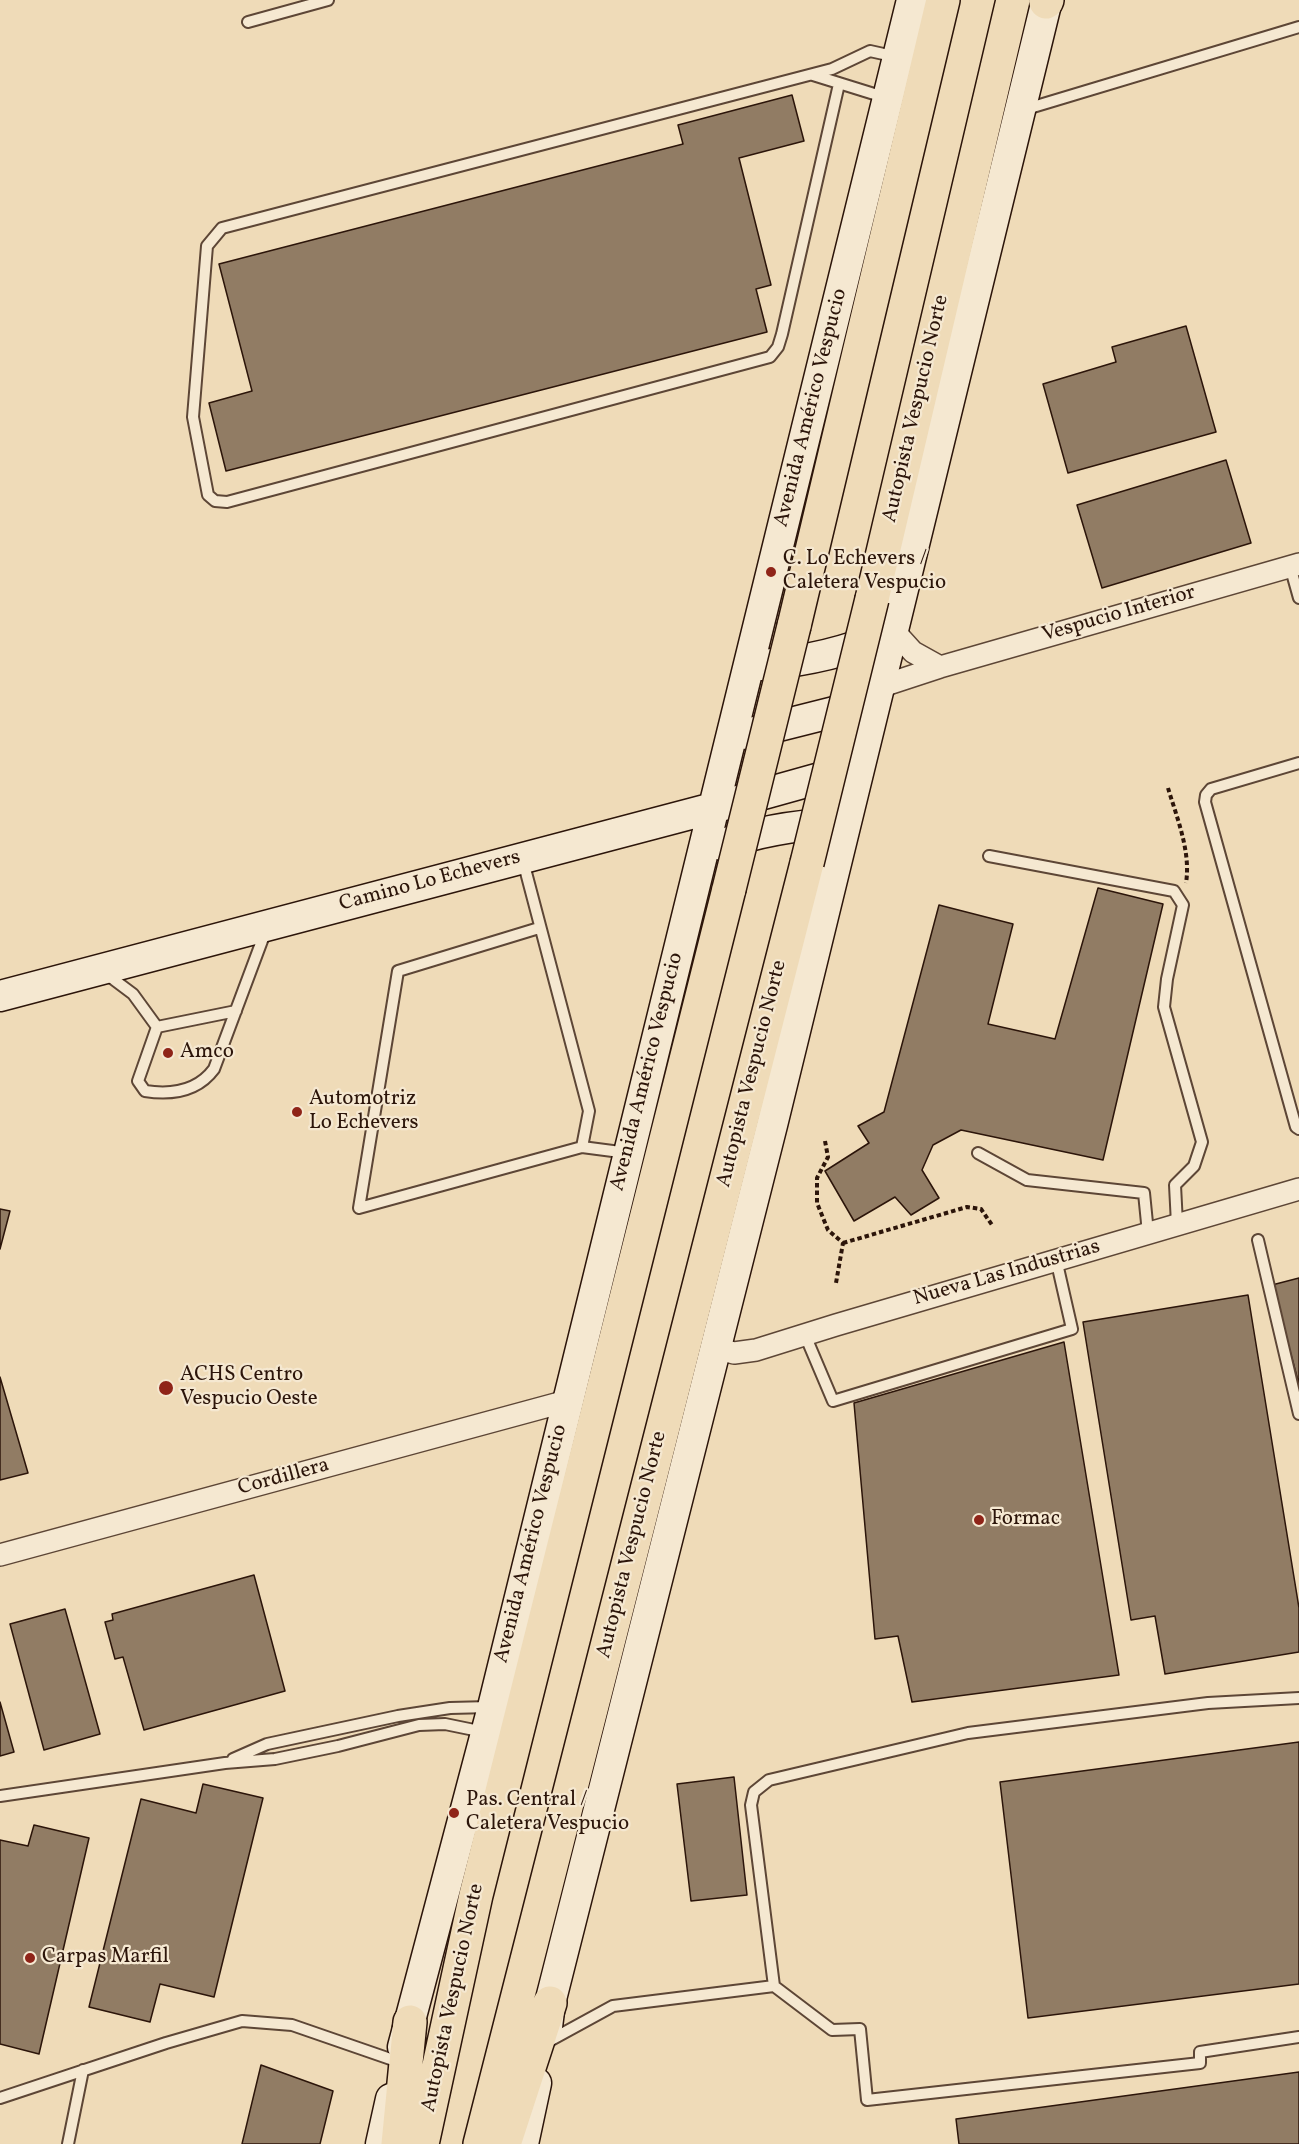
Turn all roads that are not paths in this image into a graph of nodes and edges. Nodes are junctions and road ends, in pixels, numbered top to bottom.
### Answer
1 (328, 0) edge
2 (912, 0) edge
3 (943, 0) edge
4 (1013, 0) edge
5 (1049, 1) edge
6 (248, 22) dead end
7 (1299, 27) edge
8 (898, 57) junction
9 (813, 74) junction
10 (839, 84) junction
11 (887, 98) junction
12 (1020, 111) junction
13 (1294, 565) edge
14 (1299, 598) edge
15 (894, 631) junction
16 (749, 666) junction
17 (940, 667) junction
18 (877, 694) junction
19 (732, 738) junction
20 (1299, 763) edge
21 (859, 767) junction
22 (712, 808) junction
23 (656, 823) junction
24 (845, 823) junction
25 (989, 856) dead end
26 (701, 857) junction
27 (522, 858) junction
28 (268, 925) junction
29 (539, 928) junction
30 (100, 969) junction
31 (0, 996) edge
32 (236, 1011) junction
33 (157, 1027) junction
34 (1299, 1129) edge
35 (582, 1147) junction
36 (628, 1153) junction
37 (978, 1154) dead end
38 (1299, 1189) edge
39 (1178, 1224) junction
40 (1148, 1233) junction
41 (1258, 1240) dead end
42 (1056, 1259) junction
43 (805, 1335) junction
44 (716, 1348) junction
45 (567, 1401) junction
46 (1299, 1414) edge
47 (0, 1556) edge
48 (1299, 1698) edge
49 (489, 1719) junction
50 (225, 1763) junction
51 (0, 1796) edge
52 (774, 1986) junction
53 (550, 2003) junction
54 (410, 2022) junction
55 (1299, 2037) edge
56 (545, 2043) junction
57 (399, 2062) junction
58 (83, 2070) junction
59 (0, 2098) edge
60 (68, 2144) edge
61 (381, 2144) edge
62 (398, 2144) edge
63 (422, 2144) edge
64 (480, 2144) edge
65 (504, 2144) edge
66 (524, 2144) edge

1 - 6 lane
2 - 8 main road, Avenida Américo Vespucio
3 - 63 highway, Autopista Vespucio Norte, bridge
4 - 64 highway, Autopista Vespucio Norte, bridge
5 - 12 main road
7 - 12 lane
8 - 9 lane
8 - 11 main road, Avenida Américo Vespucio
9 - 10 lane
9 - 10 lane
10 - 11 lane
11 - 16 main road, Avenida Américo Vespucio
12 - 15 main road
13 - 14 lane
13 - 17 street, Vespucio Interior
15 - 16 main road
15 - 17 street
15 - 18 main road
16 - 19 main road, Avenida Américo Vespucio
17 - 18 street, Vespucio Interior
18 - 19 main road
18 - 21 main road
19 - 22 main road, Avenida Américo Vespucio
20 - 34 lane
21 - 22 main road, Camino Lo Echevers
21 - 24 main road
22 - 23 main road, Camino Lo Echevers
22 - 26 main road, Avenida Américo Vespucio
23 - 26 main road
23 - 27 main road, Camino Lo Echevers
24 - 26 main road
24 - 44 main road
25 - 39 lane
26 - 36 main road, Avenida Américo Vespucio
27 - 28 main road, Camino Lo Echevers
27 - 29 lane
28 - 30 main road, Camino Lo Echevers
28 - 32 lane
29 - 35 lane
29 - 35 lane
30 - 31 main road, Camino Lo Echevers
30 - 33 lane
32 - 33 lane
32 - 33 lane
35 - 36 lane
36 - 45 main road, Avenida Américo Vespucio
37 - 40 lane
38 - 39 street, Nueva Las Industrias
39 - 40 street, Nueva Las Industrias
40 - 42 street, Nueva Las Industrias
41 - 46 lane
42 - 43 street, Nueva Las Industrias
42 - 43 lane
43 - 44 street, Nueva Las Industrias
44 - 53 main road
45 - 47 street, Cordillera
45 - 49 main road, Avenida Américo Vespucio
48 - 52 lane
49 - 50 lane
49 - 50 lane
49 - 54 main road, Avenida Américo Vespucio
50 - 51 lane
52 - 55 lane
52 - 56 lane
53 - 56 main road
53 - 65 highway
54 - 57 main road, Avenida Américo Vespucio
54 - 62 highway
56 - 66 main road
57 - 58 lane
57 - 61 main road, Avenida Américo Vespucio
58 - 59 lane
58 - 60 lane

